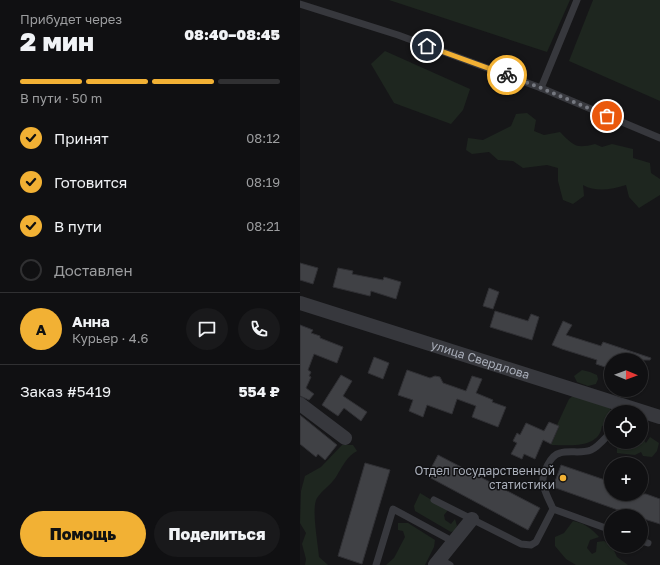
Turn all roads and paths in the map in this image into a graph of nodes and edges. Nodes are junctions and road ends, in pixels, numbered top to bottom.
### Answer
1 (577, 0) edge
2 (300, 4) edge
3 (541, 88) junction
4 (660, 138) edge
5 (300, 303) edge
6 (300, 404) edge
7 (611, 405) edge
8 (648, 414) edge
9 (660, 417) edge
10 (345, 438) dead end
11 (604, 439) edge
12 (434, 500) dead end
13 (553, 510) junction
14 (472, 520) junction
15 (604, 528) edge
16 (454, 542) junction
17 (442, 563) edge
18 (376, 565) edge

1 - 3 lane
2 - 3 lane
3 - 4 lane
5 - 7 street, улица Свердлова
6 - 10 street
8 - 9 street, улица Свердлова
11 - 13 lane
12 - 14 lane
13 - 14 lane
13 - 15 lane
14 - 16 street
16 - 17 street
16 - 18 lane

